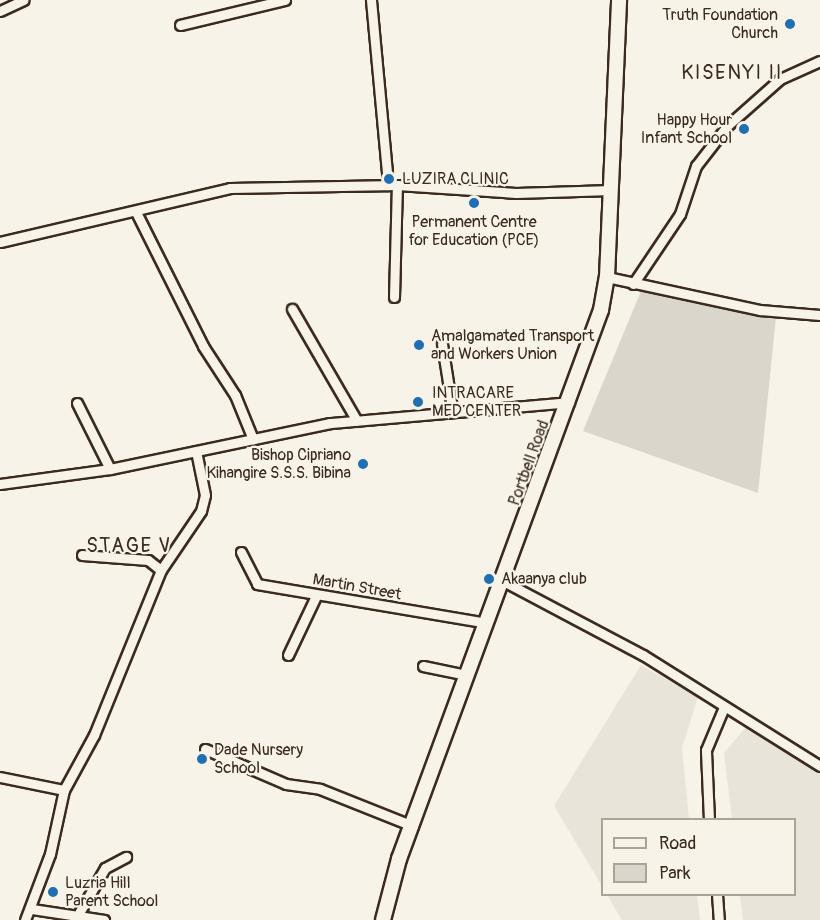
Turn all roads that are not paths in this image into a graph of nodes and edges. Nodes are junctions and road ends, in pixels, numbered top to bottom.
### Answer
1 (24, 0) edge
2 (285, 0) edge
3 (371, 0) edge
4 (619, 0) edge
5 (0, 11) edge
6 (180, 25) dead end
7 (820, 61) edge
8 (392, 185) junction
9 (611, 190) junction
10 (137, 214) junction
11 (0, 242) edge
12 (607, 277) junction
13 (633, 284) junction
14 (394, 297) dead end
15 (292, 309) dead end
16 (820, 315) edge
17 (442, 344) dead end
18 (568, 402) junction
19 (77, 403) dead end
20 (452, 408) junction
21 (357, 421) junction
22 (253, 439) junction
23 (196, 451) junction
24 (110, 468) junction
25 (0, 484) edge
26 (241, 552) dead end
27 (82, 555) dead end
28 (161, 570) junction
29 (503, 581) junction
30 (316, 596) junction
31 (488, 623) junction
32 (288, 655) dead end
33 (423, 666) dead end
34 (467, 675) junction
35 (724, 706) junction
36 (205, 749) dead end
37 (820, 766) edge
38 (0, 777) edge
39 (64, 790) junction
40 (709, 818) edge
41 (413, 826) junction
42 (126, 857) dead end
43 (717, 896) edge
44 (32, 909) junction
45 (79, 913) junction
46 (24, 920) edge
47 (104, 920) edge
48 (383, 920) edge
49 (719, 920) edge

1 - 5 street
2 - 6 street
3 - 8 street
4 - 9 main road, Portbell Road
7 - 13 street
8 - 9 street
8 - 10 street
8 - 14 street
9 - 12 main road, Portbell Road
10 - 11 street
10 - 22 street
12 - 13 street
12 - 18 main road, Portbell Road
13 - 16 street
15 - 21 street
17 - 20 street
18 - 20 street
18 - 29 main road, Portbell Road
19 - 24 street
20 - 21 street
21 - 22 street
22 - 23 street
23 - 24 street
23 - 28 street
24 - 25 street
26 - 30 street, Martin Street
27 - 28 street
28 - 39 street
29 - 31 main road, Portbell Road
29 - 35 street
30 - 31 street, Martin Street
30 - 32 street
31 - 34 main road, Portbell Road
33 - 34 street
34 - 41 main road, Portbell Road
35 - 37 street
35 - 40 street
36 - 41 street
38 - 39 street
39 - 44 street
41 - 48 main road, Portbell Road
42 - 45 street
43 - 49 street
44 - 45 street
44 - 46 street
45 - 47 street

